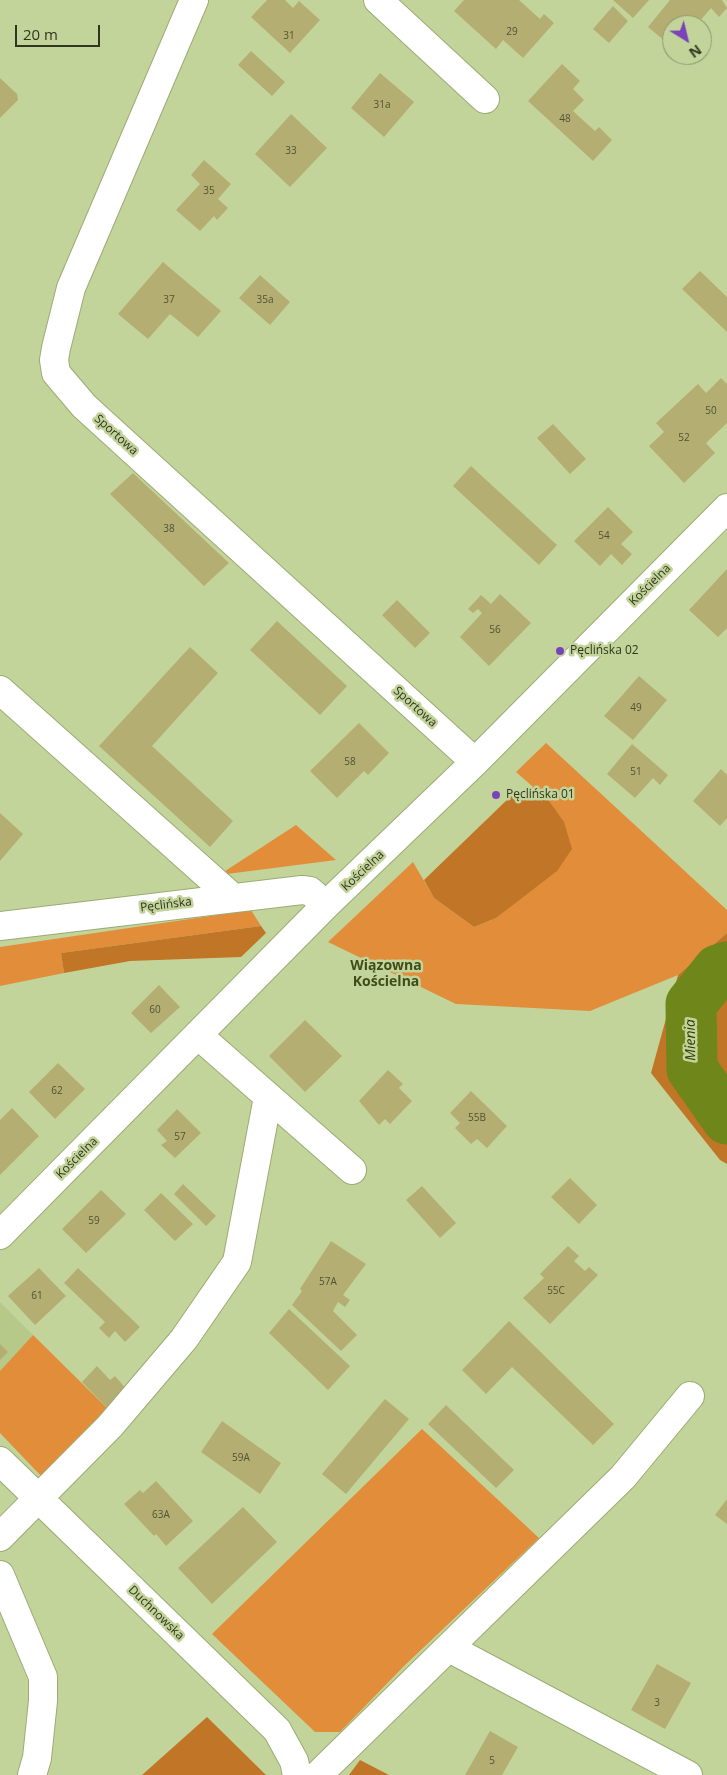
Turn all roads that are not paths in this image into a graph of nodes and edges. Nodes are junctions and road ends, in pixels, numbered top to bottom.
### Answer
1 (194, 0) edge
2 (378, 0) edge
3 (485, 99) dead end
4 (727, 508) edge
5 (0, 690) edge
6 (475, 762) junction
7 (232, 897) junction
8 (326, 905) junction
9 (0, 926) edge
10 (199, 1036) junction
11 (268, 1097) junction
12 (352, 1170) dead end
13 (0, 1235) edge
14 (690, 1396) dead end
15 (0, 1461) edge
16 (38, 1498) junction
17 (0, 1537) edge
18 (0, 1574) edge
19 (449, 1648) junction
20 (32, 1775) edge
21 (297, 1775) edge
22 (318, 1775) edge
23 (688, 1775) edge

1 - 6 street, Sportowa
2 - 3 street
4 - 6 street, Kościelna
5 - 7 street
6 - 8 street, Kościelna
7 - 8 street, Pęclińska
7 - 9 street, Pęclińska
8 - 10 street, Kościelna
10 - 11 street
10 - 13 street, Kościelna
11 - 12 street
11 - 16 street
14 - 19 street
15 - 16 street, Duchnowska
16 - 17 street
16 - 21 street, Duchnowska
18 - 20 street
19 - 22 street
19 - 23 street

